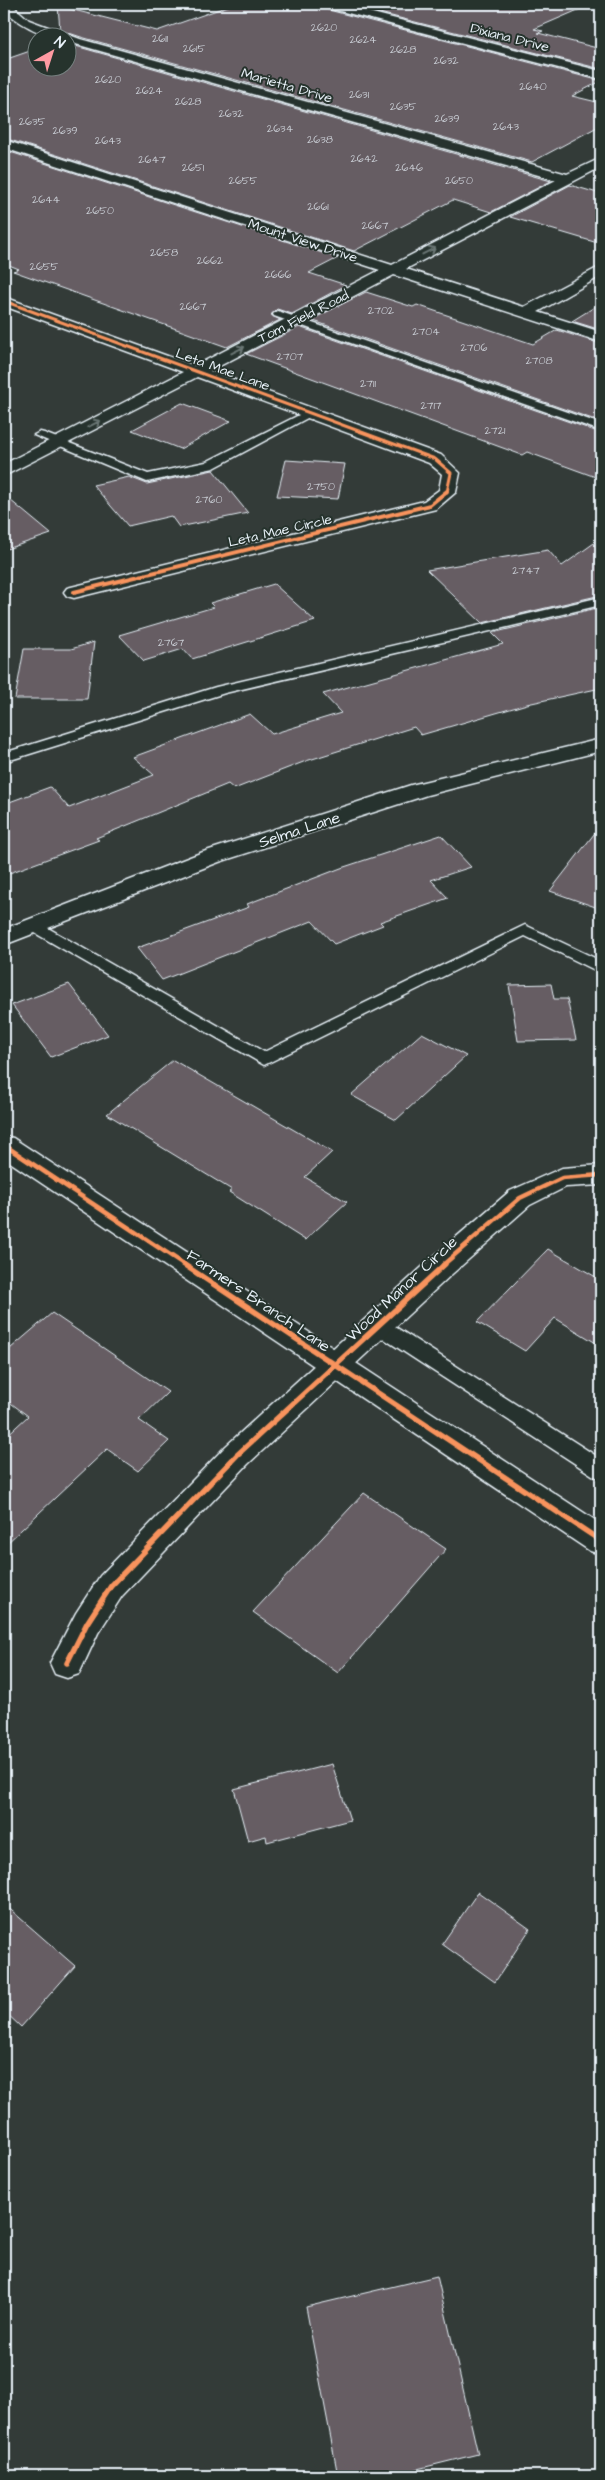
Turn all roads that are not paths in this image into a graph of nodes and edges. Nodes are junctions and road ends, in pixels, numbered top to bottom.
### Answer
1 (4, 4) edge
2 (325, 4) edge
3 (601, 75) edge
4 (4, 144) edge
5 (601, 148) edge
6 (601, 162) edge
7 (551, 174) junction
8 (569, 179) junction
9 (375, 264) junction
10 (393, 270) junction
11 (601, 270) edge
12 (4, 301) edge
13 (526, 312) junction
14 (278, 314) junction
15 (296, 320) junction
16 (601, 337) edge
17 (178, 365) junction
18 (196, 371) junction
19 (100, 404) dead end
20 (309, 413) junction
21 (57, 426) dead end
22 (601, 428) edge
23 (40, 435) junction
24 (26, 442) dead end
25 (58, 442) junction
26 (435, 459) joint
27 (4, 471) edge
28 (74, 592) dead end
29 (601, 601) edge
30 (601, 745) edge
31 (4, 758) edge
32 (34, 925) junction
33 (4, 938) edge
34 (601, 968) edge
35 (4, 1145) edge
36 (601, 1175) edge
37 (379, 1326) junction
38 (336, 1366) junction
39 (601, 1470) edge
40 (601, 1541) edge
41 (67, 1663) dead end

1 - 7 street, Marietta Drive
2 - 3 street, Dixiana Drive
4 - 9 street, Mount View Drive
5 - 7 street, Tom Field Road
6 - 8 street, Tom Field Road
7 - 8 street, Marietta Drive
7 - 9 street, Tom Field Road
10 -> 8 street, Tom Field Road
9 - 10 street, Mount View Drive
9 - 14 street, Tom Field Road
10 - 13 street, Mount View Drive
10 - 15 street, Tom Field Road
11 - 13 street
12 - 17 street, Leta Mae Lane
13 - 16 street, Mount View Drive
14 - 15 lane
14 - 17 street, Tom Field Road
18 -> 15 street, Tom Field Road
15 - 22 lane
17 - 18 street, Leta Mae Lane
17 - 19 street, Tom Field Road
18 - 20 street, Leta Mae Lane
25 -> 18 street, Tom Field Road
20 - 25 lane
20 - 26 street, Leta Mae Lane
21 - 23 street
23 - 24 street
23 - 25 lane
25 - 27 street, Tom Field Road
26 - 28 street, Leta Mae Circle
29 - 31 lane
30 - 32 street, Selma Lane
32 - 33 street, Selma Lane
32 - 34 lane
35 - 38 street, Farmers Branch Lane
36 - 37 street, Wood Manor Circle
37 - 38 street, Wood Manor Circle
37 - 39 lane
38 - 40 street, Farmers Branch Lane
38 - 41 street, Wood Manor Circle

